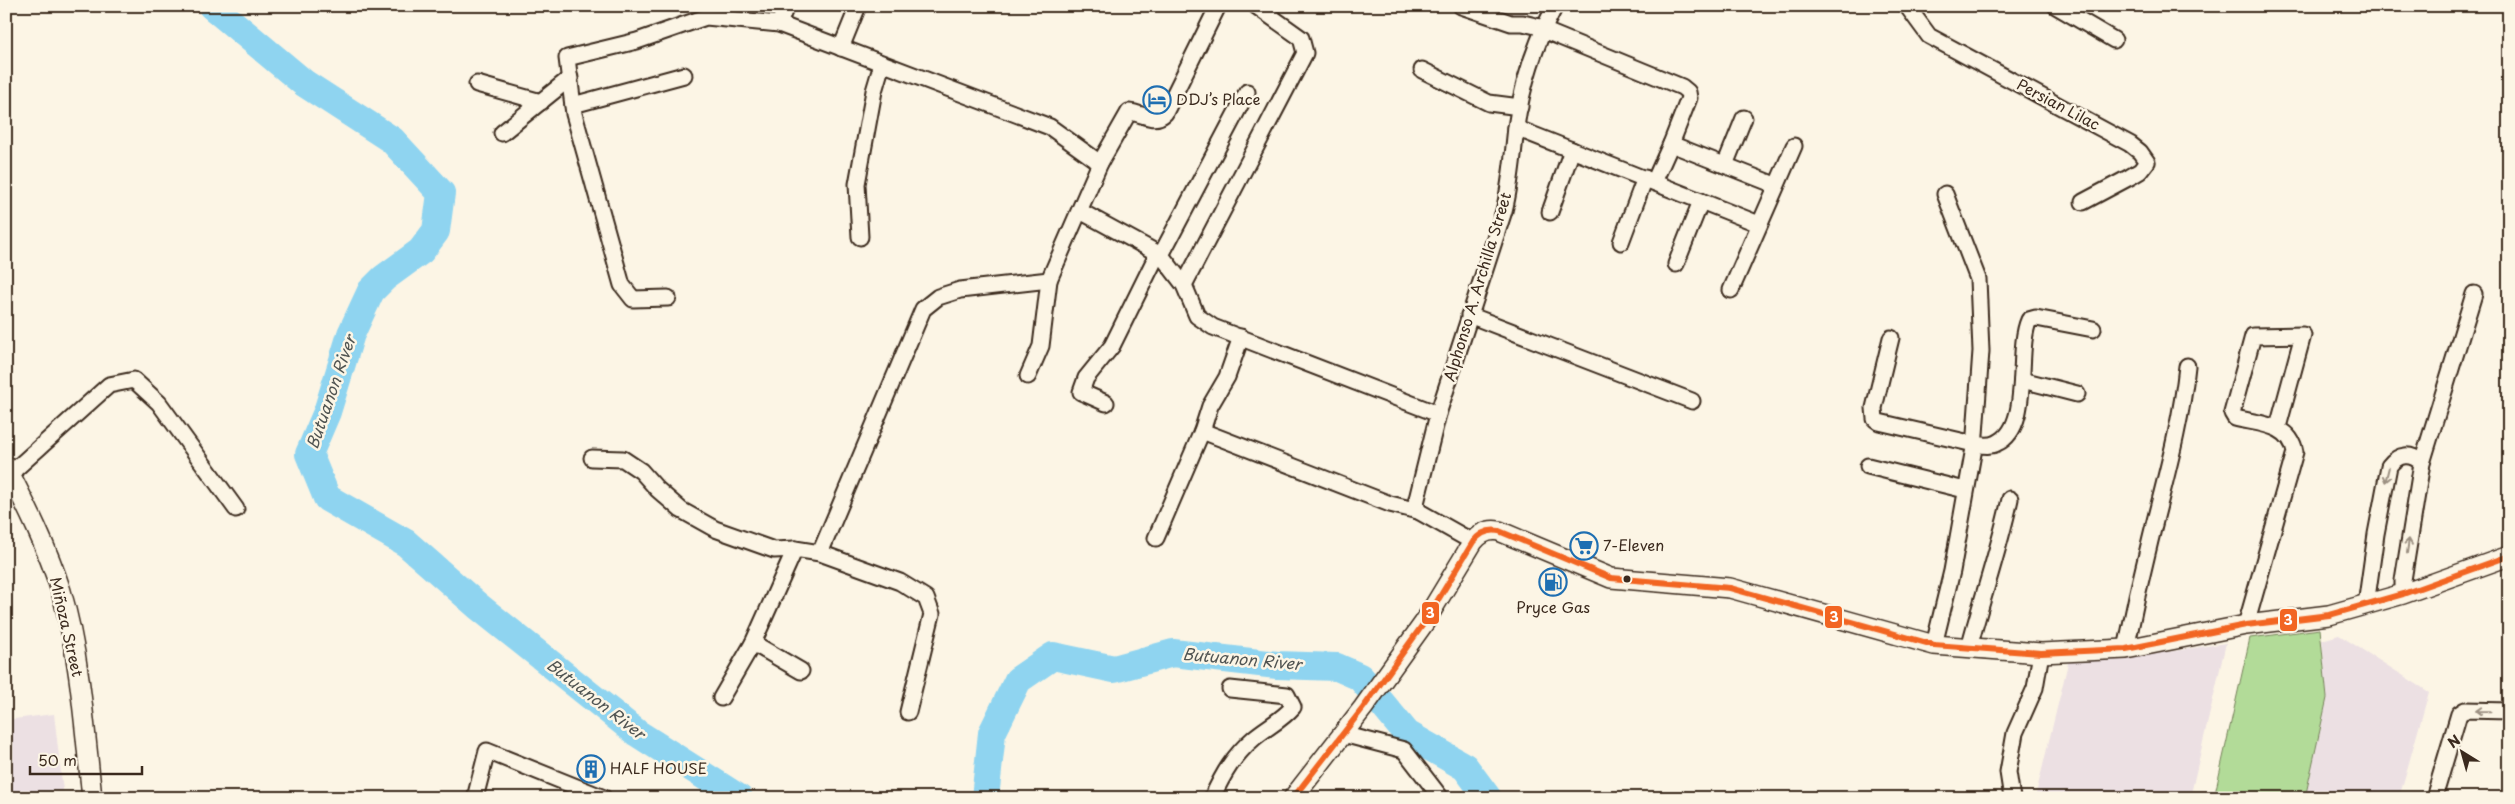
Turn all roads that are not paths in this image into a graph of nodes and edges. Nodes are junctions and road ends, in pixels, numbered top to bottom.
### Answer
1 (786, 6) edge
2 (858, 6) edge
3 (1218, 6) edge
4 (1256, 6) edge
5 (1461, 6) edge
6 (1555, 6) edge
7 (1907, 6) edge
8 (2064, 8) edge
9 (779, 24) junction
10 (1543, 29) junction
11 (2114, 40) dead end
12 (841, 48) junction
13 (882, 64) junction
14 (1422, 70) dead end
15 (684, 75) dead end
16 (570, 78) junction
17 (477, 84) dead end
18 (1247, 92) dead end
19 (541, 102) junction
20 (573, 105) junction
21 (1520, 106) junction
22 (1744, 118) dead end
23 (1516, 128) junction
24 (502, 132) dead end
25 (1671, 144) junction
26 (1794, 146) dead end
27 (1572, 150) junction
28 (1100, 163) junction
29 (1725, 166) junction
30 (1650, 180) junction
31 (1775, 186) junction
32 (1946, 194) dead end
33 (1701, 200) junction
34 (2082, 202) dead end
35 (1080, 211) junction
36 (1550, 212) dead end
37 (1759, 224) junction
38 (860, 237) dead end
39 (1621, 242) dead end
40 (1160, 254) junction
41 (1676, 264) dead end
42 (1049, 280) junction
43 (1184, 285) junction
44 (1731, 290) dead end
45 (2474, 294) dead end
46 (668, 298) dead end
47 (1470, 315) junction
48 (2093, 329) dead end
49 (1241, 337) junction
50 (1891, 338) dead end
51 (2187, 366) dead end
52 (1028, 376) dead end
53 (2022, 380) junction
54 (2077, 394) dead end
55 (1692, 401) dead end
56 (1106, 403) dead end
57 (1438, 414) junction
58 (2278, 427) junction
59 (1202, 431) junction
60 (1974, 444) junction
61 (592, 458) dead end
62 (2422, 463) junction
63 (1868, 466) dead end
64 (8, 470) edge
65 (1965, 490) junction
66 (2010, 499) dead end
67 (236, 509) dead end
68 (1418, 511) junction
69 (1479, 537) junction
70 (1156, 538) dead end
71 (795, 549) junction
72 (820, 553) junction
73 (2509, 556) edge
74 (2403, 594) junction
75 (2366, 605) junction
76 (2246, 626) junction
77 (753, 642) junction
78 (1934, 645) junction
79 (1969, 648) junction
80 (2126, 649) junction
81 (2041, 653) junction
82 (801, 671) dead end
83 (1230, 689) dead end
84 (720, 698) dead end
85 (2509, 711) edge
86 (908, 712) dead end
87 (1344, 734) junction
88 (596, 796) edge
89 (92, 798) edge
90 (475, 798) edge
91 (1212, 798) edge
92 (1293, 798) edge
93 (1440, 798) edge
94 (2012, 798) edge
95 (2434, 798) edge

1 - 9 street
2 - 12 street
3 - 28 street
4 - 43 street
5 - 10 street
6 - 10 street, Alphonso A. Archilla Street
7 - 34 street, Persian Lilac
8 - 11 street
9 - 12 street
9 - 16 street
10 - 21 street, Alphonso A. Archilla Street
10 - 25 street
12 - 13 street
13 - 28 street
13 - 38 street
14 - 21 street
15 - 20 street
16 - 19 street
16 - 20 street
17 - 19 street
18 - 40 street
19 - 24 street
20 - 46 street
21 - 23 street, Alphonso A. Archilla Street
22 - 29 street
23 - 27 street
23 - 47 street, Alphonso A. Archilla Street
25 - 29 street
25 - 30 street
26 - 31 street
27 - 30 street
27 - 36 street
28 - 35 street
29 - 31 street
30 - 33 street
30 - 39 street
31 - 37 street
32 - 60 street
33 - 37 street
33 - 41 street
35 - 40 street
35 - 42 street
37 - 44 street
40 - 43 street
40 - 56 street
42 - 52 street
42 - 72 street
43 - 49 street
45 - 62 street
47 - 55 street
47 - 57 street, Alphonso A. Archilla Street
48 - 53 street
49 - 57 street
49 - 59 street
50 - 60 street
51 - 80 street
53 - 54 street
53 - 60 street
57 - 68 street, Alphonso A. Archilla Street
58 - 58 street
58 - 76 street
59 - 68 street
59 - 70 street
60 - 65 street
61 - 71 street
74 -> 62 street
62 -> 75 street
63 - 65 street
64 - 67 street
64 - 89 main road, Miñoza Street
65 - 78 street
66 - 79 street
68 - 69 street
69 - 78 main road
69 - 87 main road
71 - 72 street
71 - 77 street
72 - 86 street
73 - 74 main road
74 - 75 main road
75 - 76 main road
76 - 80 main road
77 - 82 street
77 - 84 street
78 - 79 main road
79 - 81 main road
80 - 81 main road
81 - 94 street
83 - 91 street
85 -> 95 street
87 - 92 main road
87 - 93 street
88 - 90 street

